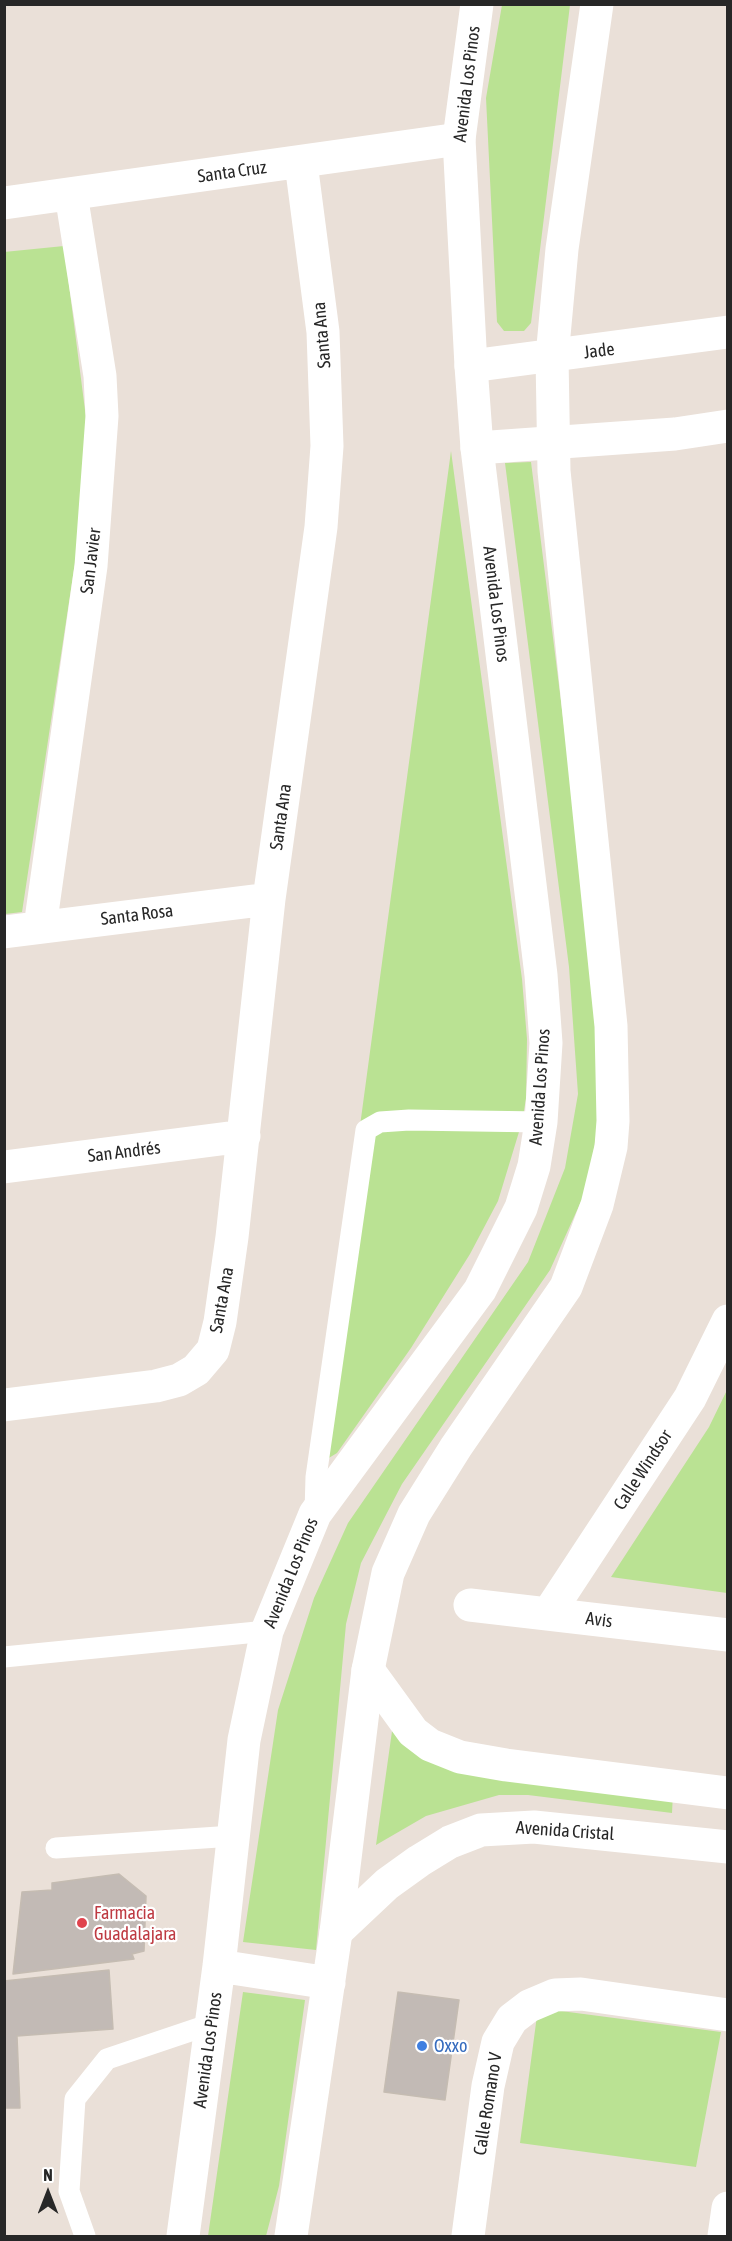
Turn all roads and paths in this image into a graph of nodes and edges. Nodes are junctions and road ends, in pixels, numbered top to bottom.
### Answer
1 (477, 4) edge
2 (597, 4) edge
3 (459, 139) junction
4 (301, 163) junction
5 (71, 194) junction
6 (4, 202) edge
7 (728, 332) edge
8 (552, 357) junction
9 (471, 366) junction
10 (728, 426) edge
11 (553, 441) junction
12 (477, 448) junction
13 (269, 898) junction
14 (40, 927) junction
15 (4, 932) edge
16 (541, 1122) junction
17 (244, 1136) junction
18 (4, 1167) edge
19 (728, 1321) edge
20 (4, 1405) edge
21 (315, 1514) junction
22 (470, 1605) dead end
23 (548, 1614) junction
24 (267, 1631) junction
25 (728, 1635) edge
26 (4, 1657) edge
27 (368, 1670) junction
28 (689, 1789) junction
29 (728, 1793) edge
30 (233, 1836) junction
31 (683, 1842) junction
32 (728, 1847) edge
33 (56, 1848) dead end
34 (336, 1932) junction
35 (219, 1966) junction
36 (329, 1983) junction
37 (728, 2015) edge
38 (211, 2024) junction
39 (728, 2208) edge
40 (85, 2236) edge
41 (183, 2236) edge
42 (291, 2236) edge
43 (468, 2236) edge
44 (724, 2236) edge

1 - 3 street, Avenida Los Pinos
2 - 8 street
3 - 4 street, Santa Cruz
3 - 9 street, Avenida Los Pinos
4 - 5 street, Santa Cruz
4 - 13 street, Santa Ana
5 - 6 street, Santa Cruz
5 - 14 street, San Javier
7 - 8 street, Jade
8 - 9 street, Jade
8 - 11 street
9 - 12 street, Avenida Los Pinos
10 - 11 street
11 - 12 street
11 - 27 street
12 - 16 street, Avenida Los Pinos
13 - 14 street, Santa Rosa
13 - 17 street, Santa Ana
14 - 15 street, Santa Rosa
16 - 21 street, Avenida Los Pinos
16 - 21 lane
17 - 18 street, San Andrés
17 - 20 street, Santa Ana
19 - 23 street, Calle Windsor
21 - 24 street, Avenida Los Pinos
22 - 23 street, Avis
23 - 25 street, Avis
24 - 26 lane
24 - 30 street, Avenida Los Pinos
27 - 28 street
27 - 34 street
28 - 29 street
28 - 31 street
30 - 33 lane
30 - 35 street, Avenida Los Pinos
31 - 32 street, Avenida Cristal
31 - 34 street, Avenida Cristal
34 - 36 street
35 - 36 street
35 - 38 street, Avenida Los Pinos
36 - 42 street
37 - 43 street, Calle Romano V
38 - 40 lane
38 - 41 street, Avenida Los Pinos
39 - 44 street

